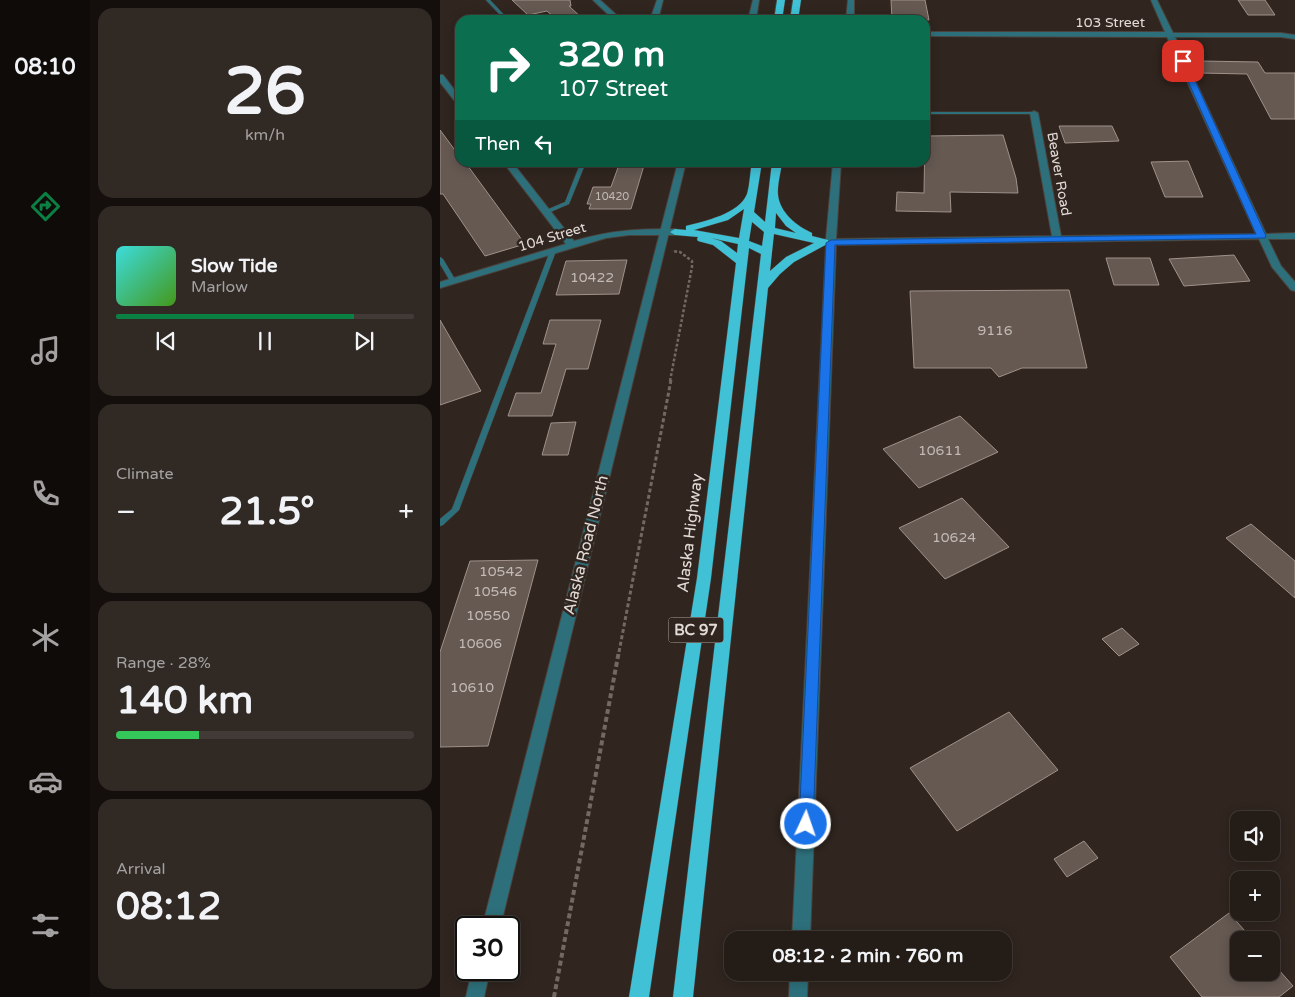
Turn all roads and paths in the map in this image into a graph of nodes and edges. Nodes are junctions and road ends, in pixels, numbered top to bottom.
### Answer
1 (488, 0) edge
2 (596, 0) edge
3 (660, 0) edge
4 (756, 0) edge
5 (781, 0) edge
6 (797, 0) edge
7 (851, 0) edge
8 (1154, 0) edge
9 (502, 15) edge
10 (612, 15) edge
11 (656, 15) edge
12 (753, 15) edge
13 (779, 15) edge
14 (795, 15) edge
15 (850, 15) edge
16 (930, 34) edge
17 (1171, 35) junction
18 (1295, 37) edge
19 (440, 77) edge
20 (455, 90) edge
21 (455, 91) edge
22 (440, 95) edge
23 (930, 113) edge
24 (1034, 113) joint
25 (511, 167) edge
26 (582, 167) edge
27 (681, 167) edge
28 (756, 167) edge
29 (776, 167) edge
30 (836, 167) edge
31 (752, 195) junction
32 (773, 195) junction
33 (546, 212) junction
34 (750, 214) junction
35 (768, 230) junction
36 (669, 232) junction
37 (1262, 236) junction
38 (1295, 236) edge
39 (1057, 240) junction
40 (744, 242) junction
41 (828, 243) junction
42 (572, 245) junction
43 (660, 249) junction
44 (553, 250) junction
45 (766, 252) junction
46 (440, 260) edge
47 (742, 262) junction
48 (453, 281) junction
49 (440, 285) edge
50 (1295, 288) edge
51 (762, 289) junction
52 (440, 523) edge
53 (495, 916) edge
54 (801, 931) edge
55 (479, 981) edge
56 (799, 981) edge
57 (475, 997) edge
58 (554, 997) edge
59 (639, 997) edge
60 (683, 997) edge
61 (798, 997) edge

1 - 9 lane
2 - 10 street
3 - 11 street
4 - 12 street
5 - 13 highway
6 - 14 highway
7 - 15 street
8 - 17 street
16 - 17 street, 103 Street
17 - 18 street, 103 Street
17 - 37 street
19 - 20 street
21 - 22 street
23 - 24 lane
24 - 39 street, Beaver Road
25 - 33 street
26 - 33 lane
27 - 36 street, Alaska Road North
28 - 31 highway, Alaska Highway / BC 97
29 - 32 highway, BC 97
30 - 41 street
31 - 34 highway, Alaska Highway / BC 97
31 - 36 highway
32 - 35 highway, BC 97
32 - 41 highway
33 - 42 street
34 - 35 highway
34 - 40 highway, Alaska Highway / BC 97
35 - 41 highway
35 - 45 highway, BC 97
36 - 40 highway
36 - 42 street, 104 Street
36 - 43 street, Alaska Road North
36 - 47 highway
37 - 38 street
37 - 39 street
37 - 50 street
39 - 41 street
40 - 45 highway
40 - 47 highway, Alaska Highway / BC 97
41 - 51 highway
41 - 54 street
42 - 44 street, 104 Street
43 - 53 street, Alaska Road North
43 - 58 path
44 - 48 street, 104 Street
44 - 52 lane
45 - 51 highway, BC 97
46 - 48 lane
47 - 59 highway, Alaska Highway / BC 97
48 - 49 street, 104 Street
51 - 60 highway, BC 97
55 - 57 street
56 - 61 street

